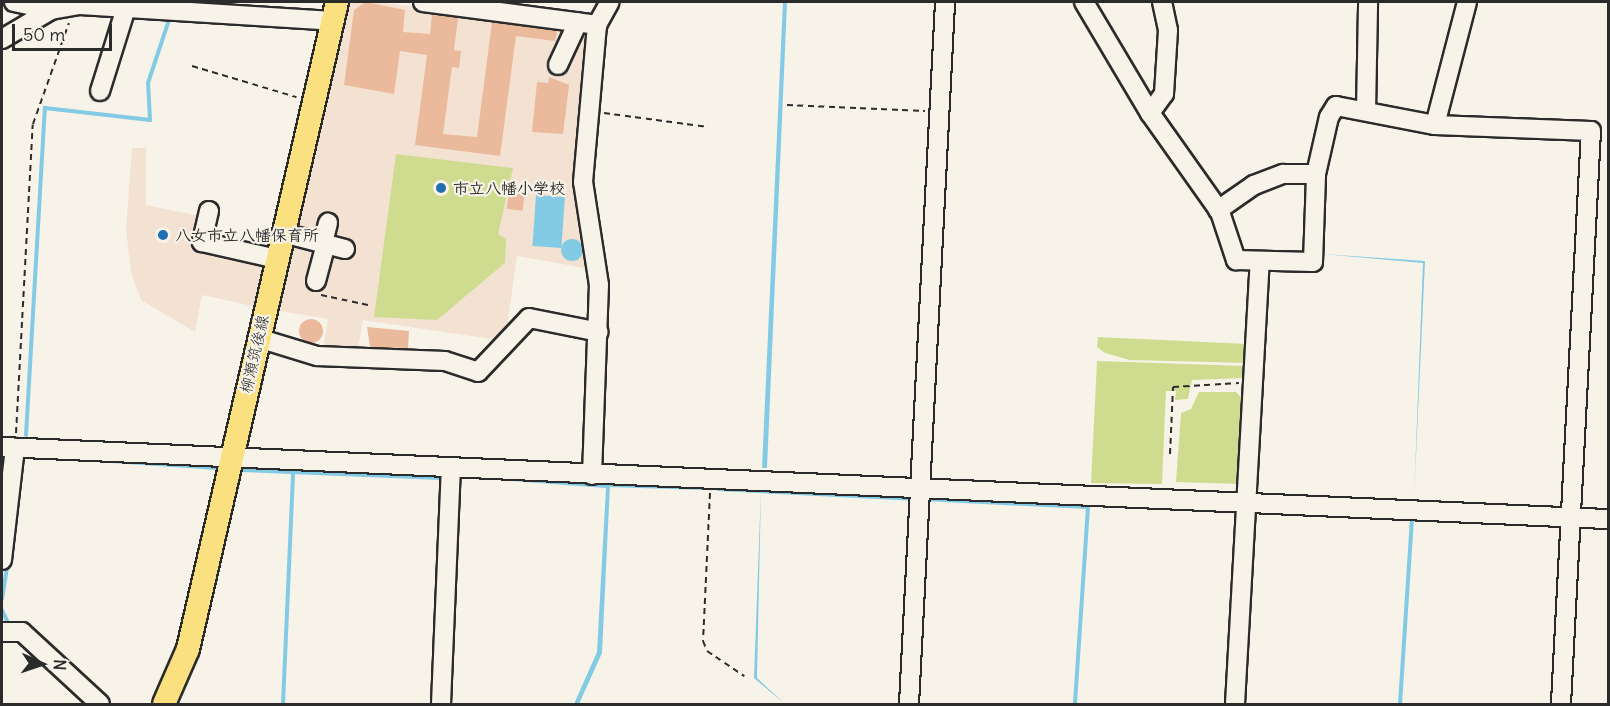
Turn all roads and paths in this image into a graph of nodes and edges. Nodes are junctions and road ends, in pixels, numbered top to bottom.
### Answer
1 (14, 2) edge
2 (423, 2) edge
3 (610, 2) edge
4 (945, 2) edge
5 (1084, 2) edge
6 (1162, 2) edge
7 (1368, 2) edge
8 (1467, 2) edge
9 (449, 3) edge
10 (80, 5) junction
11 (185, 6) edge
12 (481, 6) edge
13 (126, 8) junction
14 (513, 8) edge
15 (51, 10) junction
16 (334, 11) edge
17 (578, 22) junction
18 (597, 24) junction
19 (2, 39) edge
20 (558, 65) dead end
21 (192, 66) dead end
22 (100, 91) dead end
23 (318, 102) junction
24 (787, 105) dead end
25 (590, 111) junction
26 (1366, 111) junction
27 (940, 112) junction
28 (1150, 113) junction
29 (1435, 125) junction
30 (708, 127) dead end
31 (1316, 174) junction
32 (1218, 210) junction
33 (209, 211) dead end
34 (328, 223) dead end
35 (283, 233) junction
36 (325, 244) junction
37 (345, 249) dead end
38 (277, 259) junction
39 (1260, 262) junction
40 (316, 281) joint
41 (368, 305) dead end
42 (599, 332) junction
43 (258, 338) junction
44 (1254, 383) junction
45 (8, 447) edge
46 (1170, 454) dead end
47 (230, 458) junction
48 (451, 468) junction
49 (592, 475) junction
50 (711, 480) junction
51 (923, 490) junction
52 (1248, 502) junction
53 (1573, 517) junction
54 (1608, 519) edge
55 (2, 560) edge
56 (2, 632) edge
57 (744, 676) dead end
58 (100, 705) edge
59 (164, 705) edge
60 (441, 705) edge
61 (909, 705) edge
62 (1235, 705) edge
63 (1561, 705) edge

1 - 15 street
2 - 9 street
3 - 18 street
4 - 27 street
5 - 28 street
6 - 28 street
7 - 26 street
8 - 29 street
9 - 12 street
10 - 13 street
10 - 15 street
10 - 45 path
11 - 13 street
11 - 16 street
12 - 14 street
13 - 22 street
14 - 17 street
15 - 19 street
16 - 23 main road, 柳瀬筑後線
17 - 18 street
17 - 20 street
18 - 25 street
21 - 23 path
23 - 35 main road, 柳瀬筑後線
24 - 27 path
25 - 30 path
25 - 42 street
26 - 29 street
26 - 31 street
27 - 51 street
28 - 32 street
29 - 53 street
31 - 32 street
31 - 39 street
32 - 39 street
33 - 38 street
34 - 36 street
35 - 36 street
35 - 38 main road, 柳瀬筑後線
36 - 37 street
36 - 40 street
38 - 43 main road, 柳瀬筑後線
39 - 44 street
40 - 41 path
42 - 43 street
42 - 49 street
43 - 47 main road, 柳瀬筑後線
44 - 46 path
44 - 52 street
45 - 47 street
45 - 55 street
47 - 48 street
47 - 59 main road, 柳瀬筑後線
48 - 49 street
48 - 60 street
49 - 50 street
50 - 51 street
50 - 57 path
51 - 52 street
51 - 61 street
52 - 53 street
52 - 62 street
53 - 54 street
53 - 63 street
56 - 58 street

